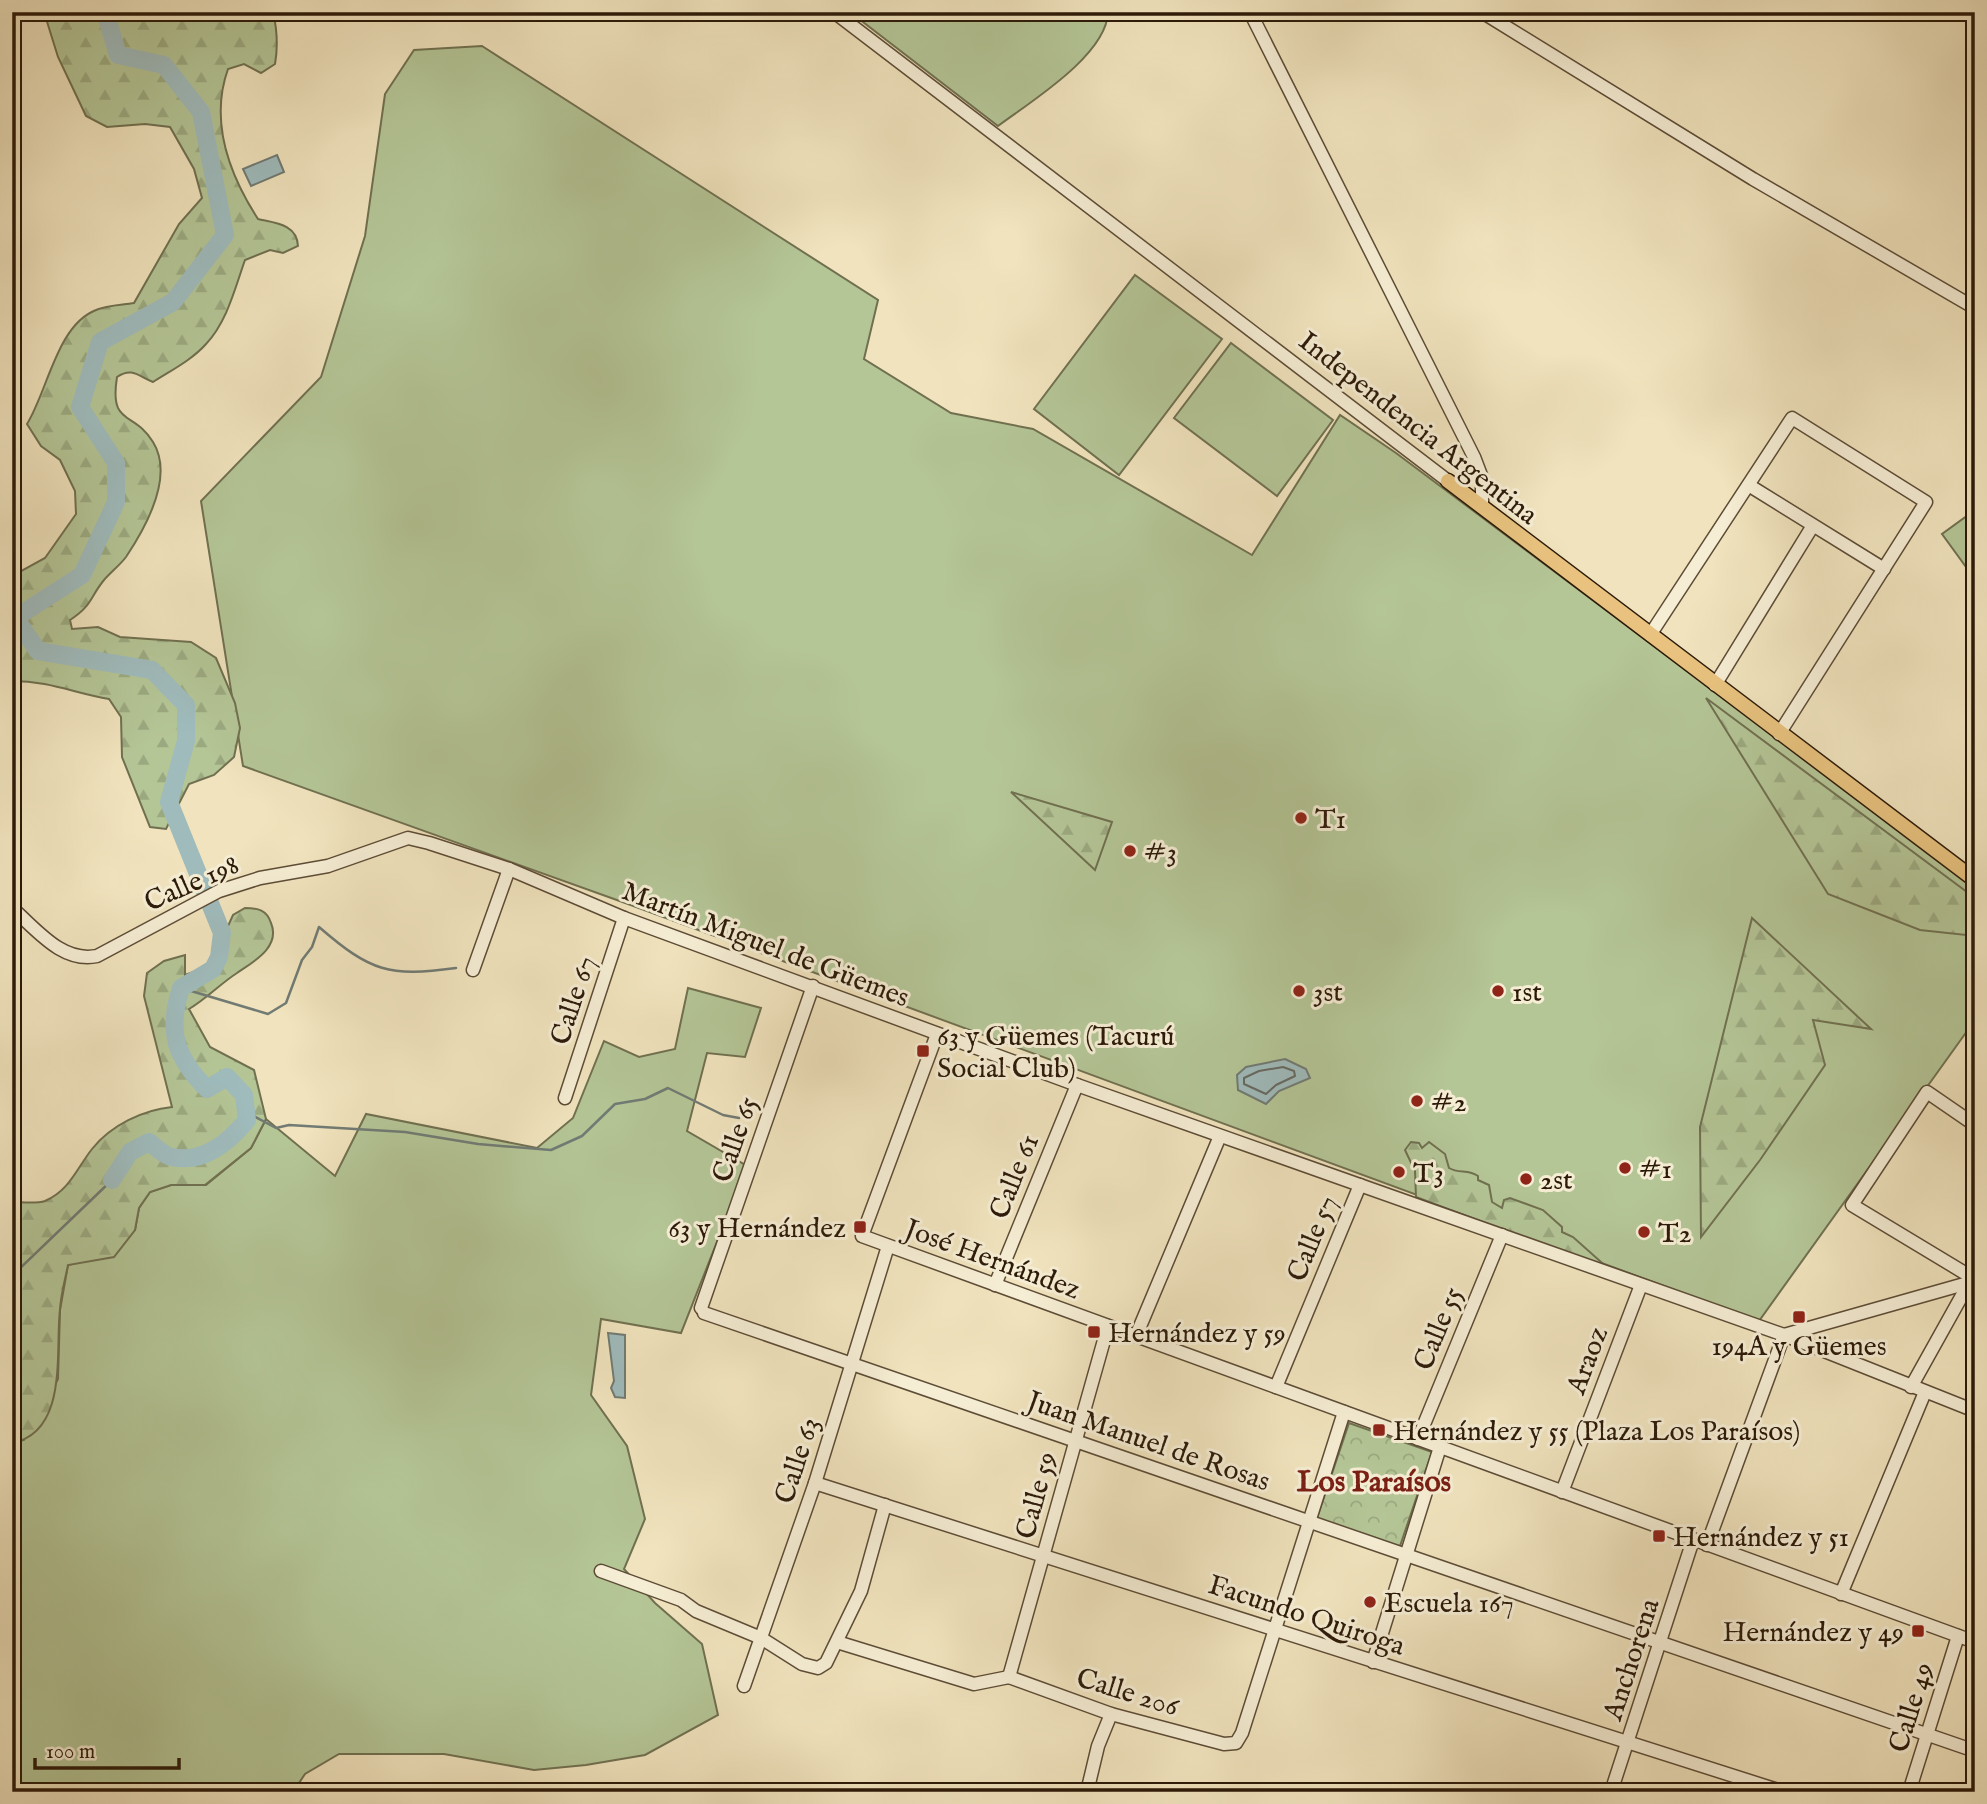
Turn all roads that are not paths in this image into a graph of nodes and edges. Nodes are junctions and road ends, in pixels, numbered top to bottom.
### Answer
1 (834, 12) edge
2 (1250, 12) edge
3 (1482, 12) edge
4 (1975, 308) edge
5 (1448, 481) joint
6 (1750, 486) junction
7 (1482, 508) junction
8 (1812, 527) junction
9 (1884, 569) junction
10 (1650, 635) junction
11 (1715, 685) junction
12 (1779, 734) junction
13 (408, 838) joint
14 (509, 869) junction
15 (1975, 880) edge
16 (12, 908) edge
17 (624, 918) junction
18 (473, 970) dead end
19 (813, 986) junction
20 (937, 1034) junction
21 (1077, 1085) junction
22 (565, 1098) dead end
23 (1975, 1125) edge
24 (1220, 1136) junction
25 (1360, 1185) junction
26 (1502, 1235) junction
27 (888, 1246) junction
28 (1972, 1276) edge
29 (995, 1285) junction
30 (1642, 1285) junction
31 (703, 1311) joint
32 (1108, 1326) junction
33 (1784, 1335) junction
34 (1136, 1336) junction
35 (852, 1364) junction
36 (1911, 1387) junction
37 (1276, 1388) junction
38 (1925, 1392) junction
39 (1975, 1411) edge
40 (1345, 1412) junction
41 (1418, 1439) junction
42 (1074, 1440) junction
43 (1440, 1447) junction
44 (815, 1483) junction
45 (1562, 1492) junction
46 (885, 1505) junction
47 (1310, 1522) junction
48 (1693, 1540) junction
49 (1707, 1545) junction
50 (1044, 1555) junction
51 (1407, 1555) junction
52 (601, 1571) dead end
53 (1841, 1594) junction
54 (1275, 1628) junction
55 (1958, 1636) junction
56 (761, 1638) junction
57 (837, 1642) junction
58 (1975, 1642) edge
59 (1661, 1643) junction
60 (1373, 1662) junction
61 (1009, 1677) junction
62 (744, 1686) dead end
63 (1111, 1714) junction
64 (1927, 1735) junction
65 (1629, 1743) junction
66 (1975, 1751) edge
67 (1087, 1792) edge
68 (1611, 1792) edge
69 (1784, 1792) edge
70 (1909, 1792) edge

1 - 5 street, Independencia Argentina
2 - 7 street
3 - 4 street
5 - 7 main road, Independencia Argentina
6 - 8 street
6 - 9 street
6 - 10 street
7 - 10 main road, Independencia Argentina
8 - 9 street
8 - 11 street
9 - 12 street
10 - 11 main road, Independencia Argentina
11 - 12 main road, Independencia Argentina
12 - 15 main road, Independencia Argentina
13 - 14 street, Martín Miguel de Güemes
13 - 16 street, Calle 198
14 - 17 street, Martín Miguel de Güemes
14 - 18 street
17 - 19 street, Martín Miguel de Güemes
17 - 22 street, Calle 67
19 - 20 street, Martín Miguel de Güemes
19 - 31 street, Calle 65
20 - 21 street, Martín Miguel de Güemes
20 - 27 street, José Hernández
21 - 24 street, Martín Miguel de Güemes
21 - 29 street, Calle 61
23 - 28 street
24 - 25 street, Martín Miguel de Güemes
24 - 34 street
25 - 26 street, Martín Miguel de Güemes
25 - 37 street, Calle 57
26 - 30 street, Martín Miguel de Güemes
26 - 41 street, Calle 55
27 - 29 street, José Hernández
27 - 35 street, Calle 63
28 - 33 street
28 - 36 street
29 - 32 street, José Hernández
30 - 33 street, Martín Miguel de Güemes
30 - 45 street, Araoz
31 - 35 street, Juan Manuel de Rosas
32 - 34 street, José Hernández
32 - 42 street, Calle 59
33 - 36 street, Martín Miguel de Güemes
33 - 49 street
34 - 37 street, José Hernández
35 - 42 street, Juan Manuel de Rosas
35 - 44 street, Calle 63
36 - 38 street, Martín Miguel de Güemes
37 - 40 street, José Hernández
38 - 39 street, Martín Miguel de Güemes
38 - 53 street
40 - 41 street, José Hernández
40 - 47 street
41 - 43 street, José Hernández
42 - 47 street, Juan Manuel de Rosas
42 - 50 street, Calle 59
43 - 45 street, José Hernández
43 - 51 street
44 - 46 street, Facundo Quiroga
44 - 56 street, Calle 63
45 - 48 street, José Hernández
46 - 50 street, Facundo Quiroga
46 - 57 street
47 - 51 street, Juan Manuel de Rosas
47 - 54 street
48 - 49 street, José Hernández
48 - 59 street, Anchorena
49 - 53 street, José Hernández
50 - 54 street, Facundo Quiroga
50 - 61 street, Calle 59
51 - 59 street, Juan Manuel de Rosas
51 - 60 street
52 - 56 street
53 - 55 street, José Hernández
54 - 60 street, Facundo Quiroga
54 - 63 street, Calle 206
55 - 58 street, José Hernández
55 - 64 street, Calle 49
56 - 57 street
56 - 62 street, Calle 63
57 - 61 street
59 - 64 street, Juan Manuel de Rosas
59 - 65 street, Anchorena
60 - 65 street, Facundo Quiroga
61 - 63 street, Calle 206
63 - 67 street
64 - 66 street, Juan Manuel de Rosas
64 - 70 street, Calle 49
65 - 68 street, Anchorena
65 - 69 street, Facundo Quiroga

